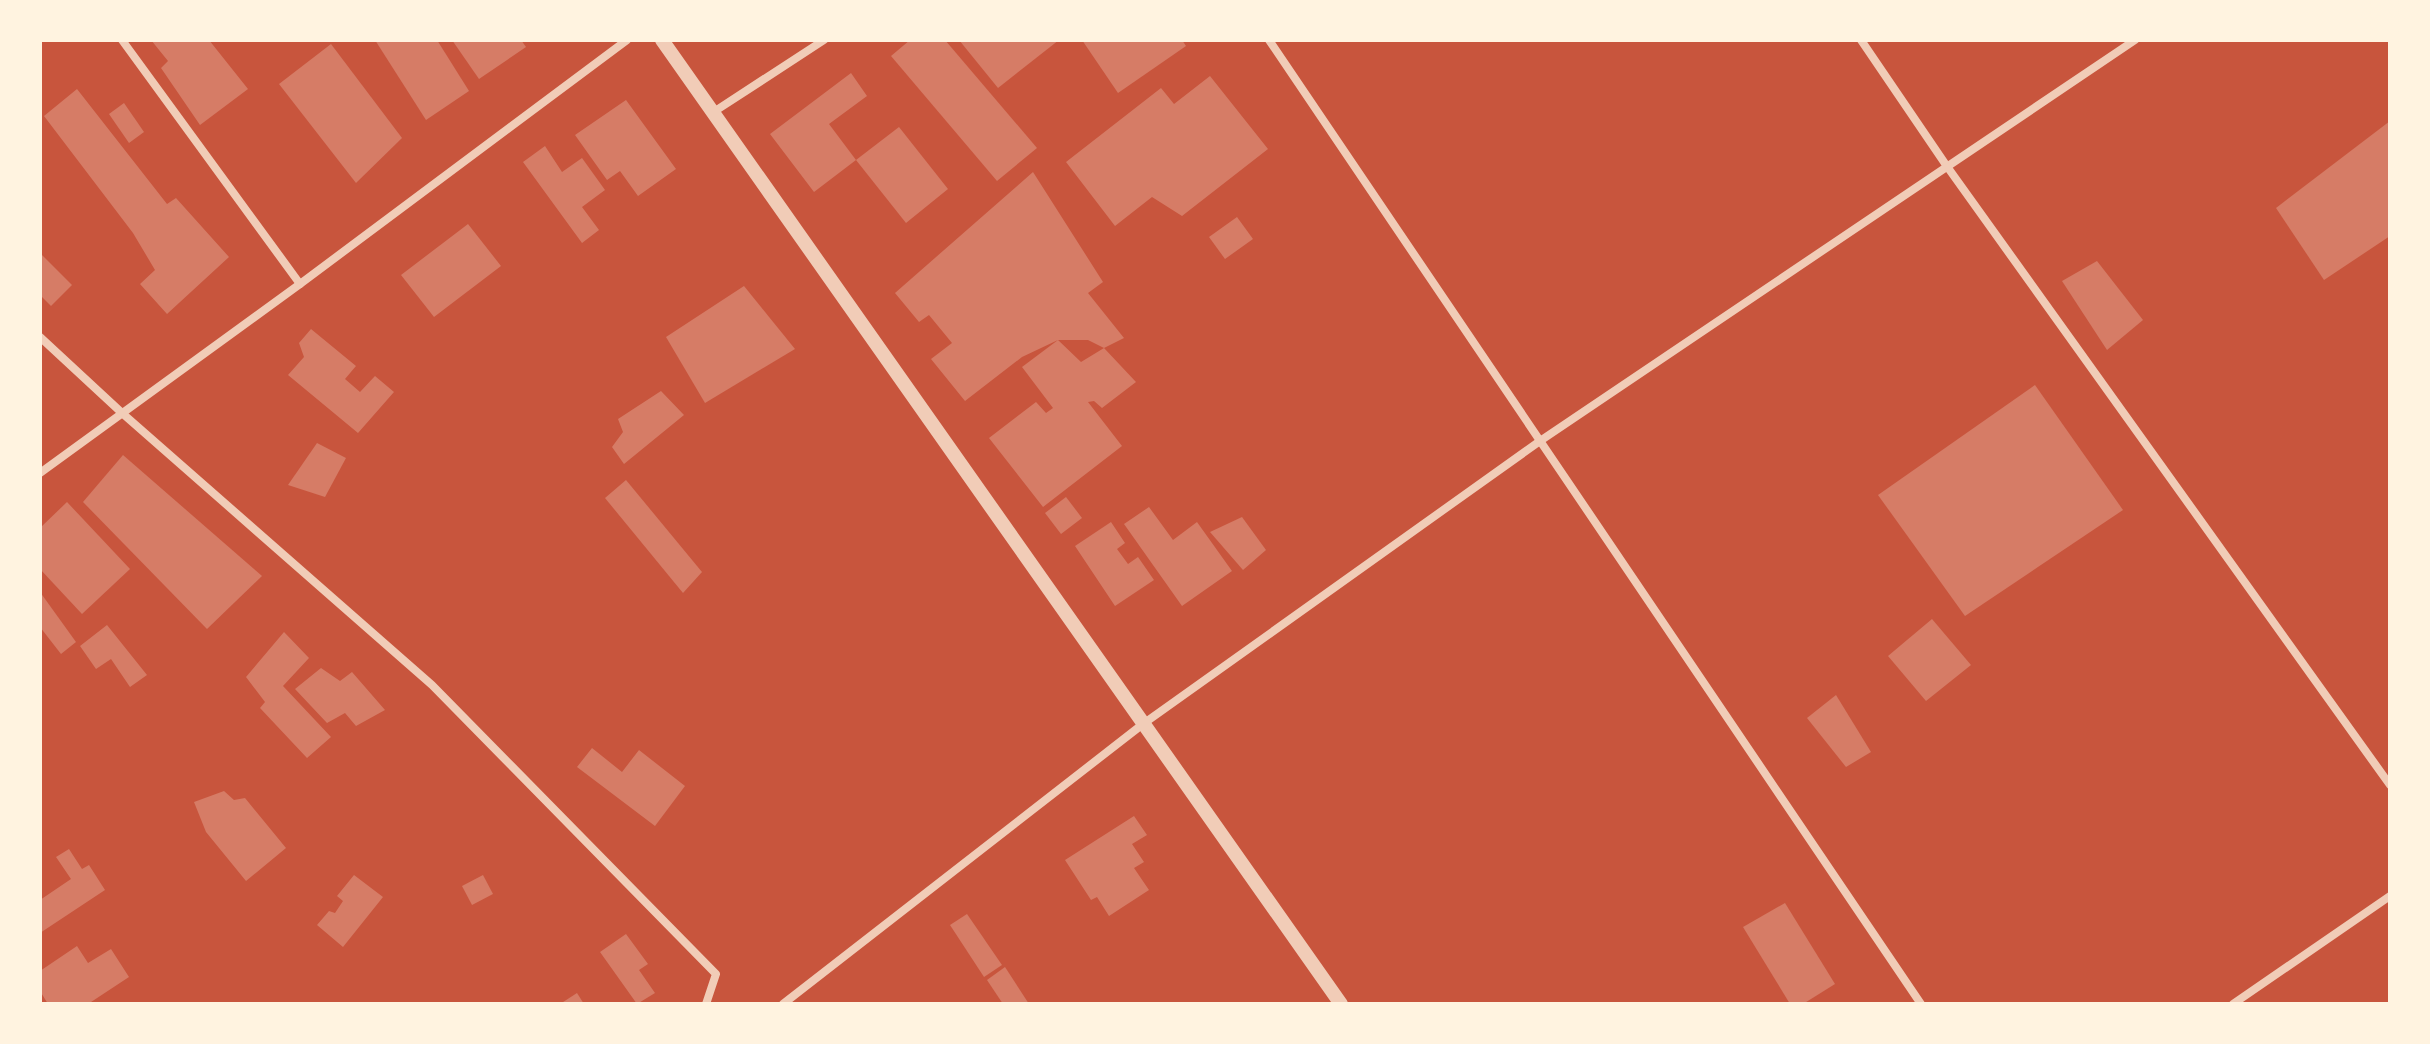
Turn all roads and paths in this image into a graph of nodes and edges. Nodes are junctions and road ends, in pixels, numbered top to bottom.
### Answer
1 (122, 40) edge
2 (627, 40) edge
3 (662, 40) edge
4 (824, 40) edge
5 (1269, 40) edge
6 (1861, 40) edge
7 (2135, 40) edge
8 (712, 113) junction
9 (1946, 165) junction
10 (300, 284) junction
11 (40, 337) edge
12 (122, 413) junction
13 (1540, 441) junction
14 (40, 473) edge
15 (1143, 724) junction
16 (2390, 785) edge
17 (2390, 896) edge
18 (706, 1004) edge
19 (783, 1004) edge
20 (1341, 1004) edge
21 (1921, 1004) edge
22 (2233, 1004) edge

1 - 10 street
2 - 10 street
3 - 8 street
4 - 8 street
5 - 13 street
6 - 9 street
7 - 9 street
8 - 15 street
9 - 13 street
9 - 16 street
10 - 12 street
11 - 12 street
12 - 14 street
12 - 18 street
13 - 15 street
13 - 21 street
15 - 19 street
15 - 20 street
17 - 22 street

